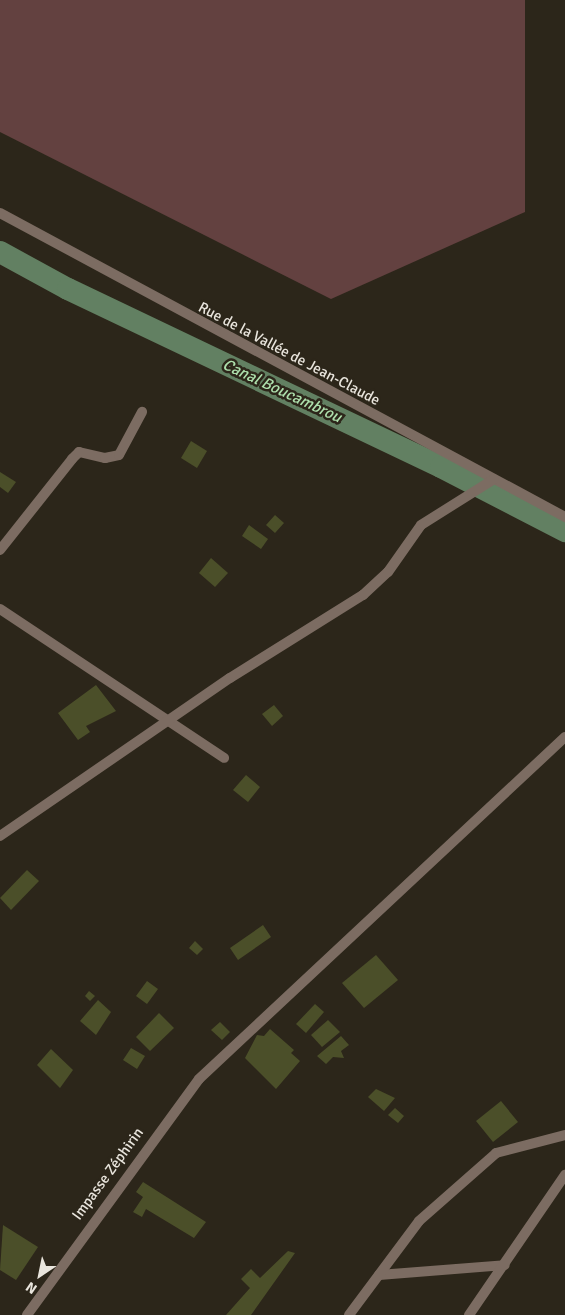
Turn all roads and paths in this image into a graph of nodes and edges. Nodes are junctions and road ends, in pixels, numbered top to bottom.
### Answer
1 (0, 213) edge
2 (142, 412) dead end
3 (494, 479) junction
4 (565, 517) edge
5 (0, 550) edge
6 (0, 609) edge
7 (170, 720) junction
8 (565, 737) edge
9 (224, 758) dead end
10 (0, 836) edge
11 (565, 1135) edge
12 (565, 1175) edge
13 (505, 1265) junction
14 (379, 1275) junction
15 (27, 1315) edge
16 (349, 1315) edge
17 (469, 1315) edge

1 - 3 street, Rue de la Vallée de Jean-Claude
2 - 5 street
3 - 4 street, Rue de la Vallée de Jean-Claude
3 - 7 street
6 - 7 street
7 - 9 street
7 - 10 street
8 - 15 street, Impasse Zéphirin
11 - 14 street
12 - 13 street
13 - 14 street
13 - 17 street
14 - 16 street

